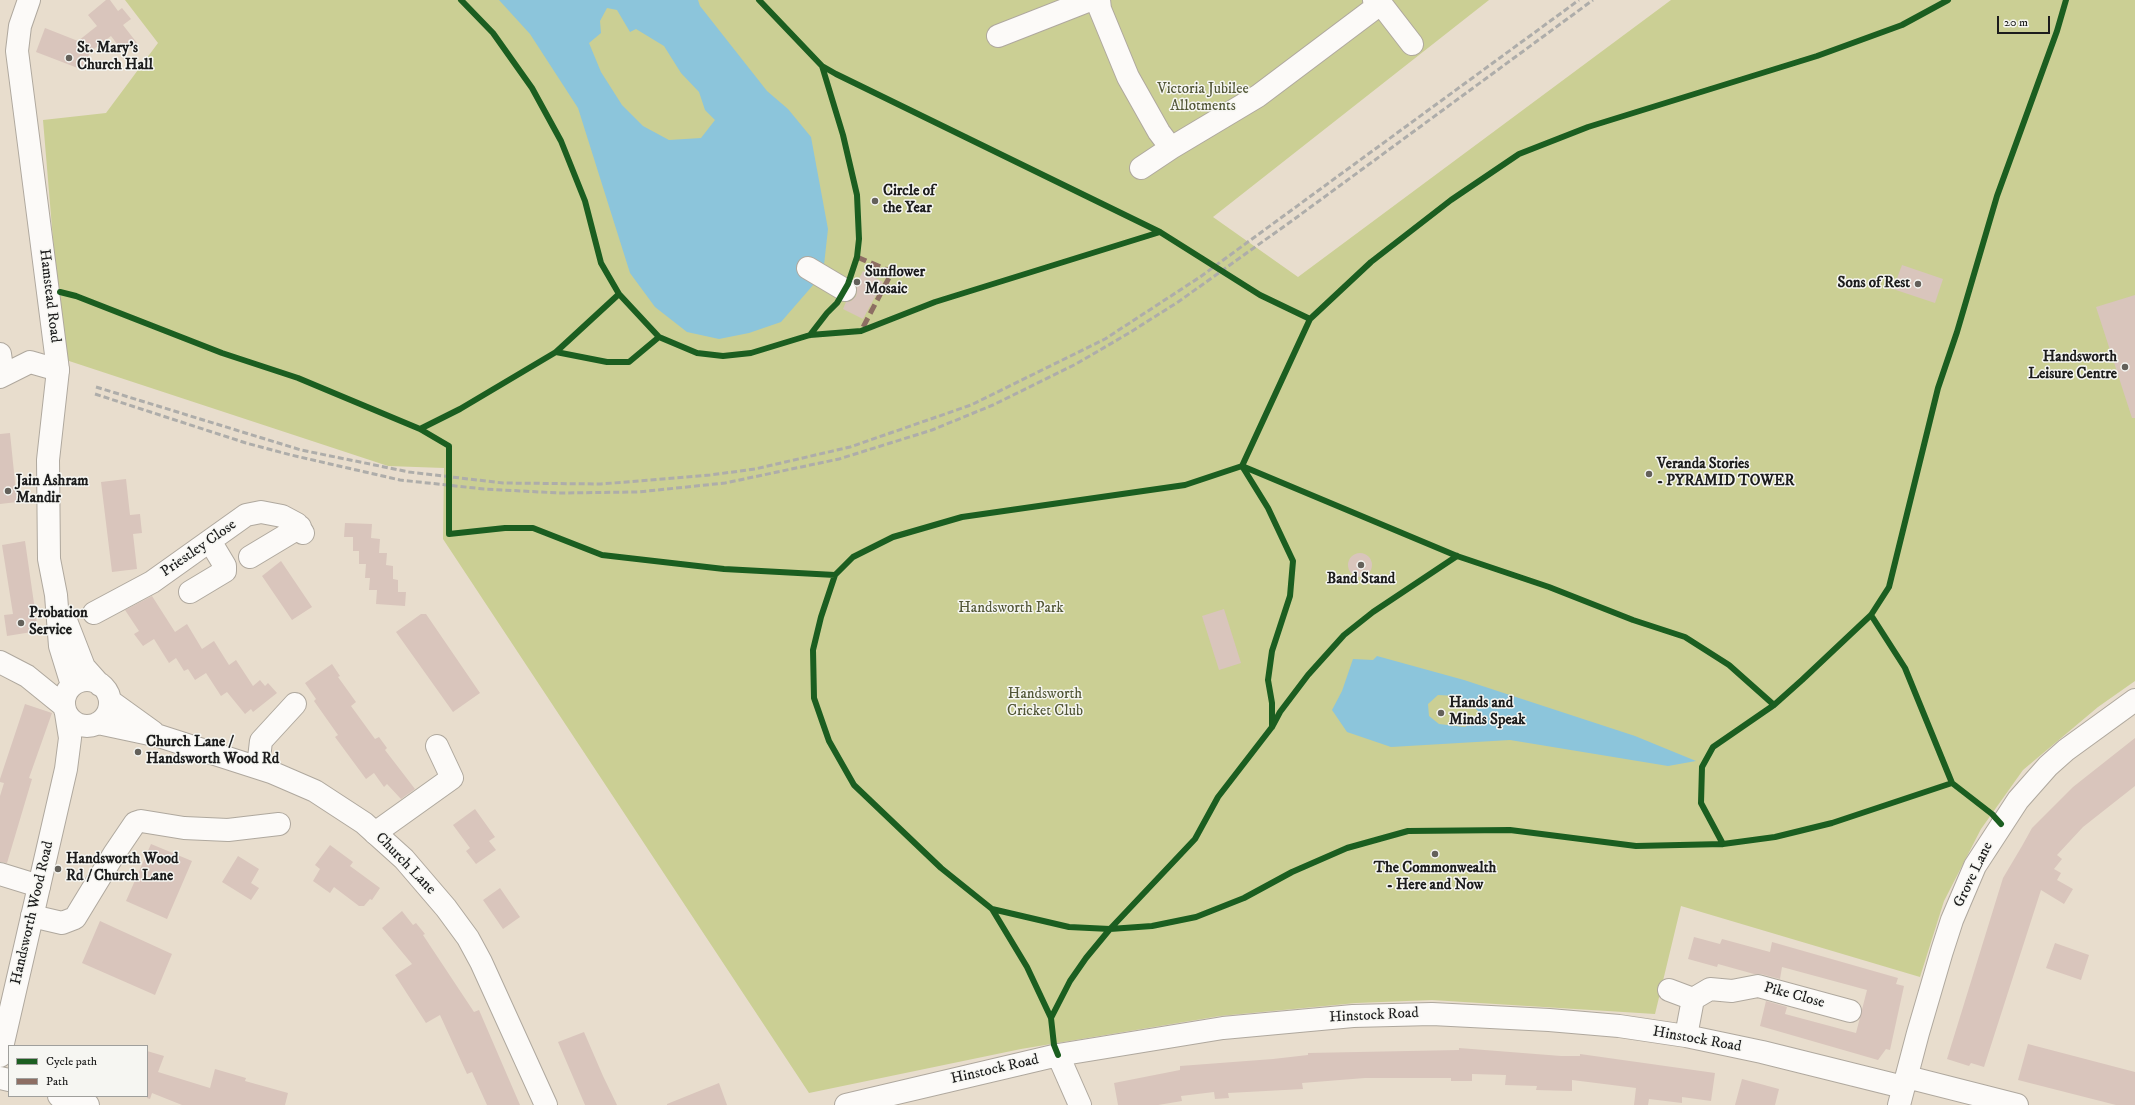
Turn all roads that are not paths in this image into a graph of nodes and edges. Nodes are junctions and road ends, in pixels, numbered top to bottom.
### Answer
1 (29, 0) edge
2 (1090, 0) edge
3 (1099, 0) edge
4 (1374, 0) edge
5 (1378, 0) edge
6 (998, 36) dead end
7 (1412, 44) dead end
8 (1171, 148) junction
9 (1141, 168) dead end
10 (808, 268) dead end
11 (845, 290) dead end
12 (1, 369) edge
13 (58, 370) junction
14 (210, 542) junction
15 (250, 557) dead end
16 (190, 592) dead end
17 (56, 594) junction
18 (94, 613) dead end
19 (0, 662) edge
20 (27, 676) junction
21 (72, 685) junction
22 (105, 693) junction
23 (2135, 700) edge
24 (295, 704) dead end
25 (65, 710) junction
26 (96, 724) junction
27 (159, 736) junction
28 (437, 746) dead end
29 (258, 767) junction
30 (66, 769) junction
31 (279, 824) dead end
32 (375, 833) junction
33 (0, 874) edge
34 (39, 886) junction
35 (32, 916) junction
36 (1669, 990) dead end
37 (1693, 998) junction
38 (1850, 1010) dead end
39 (1686, 1036) junction
40 (1058, 1055) junction
41 (0, 1056) edge
42 (1903, 1090) edge
43 (62, 1097) edge
44 (88, 1105) edge
45 (546, 1105) edge
46 (846, 1105) edge
47 (1080, 1105) edge
48 (2017, 1105) edge

1 - 13 street, Hamstead Road
2 - 6 street
3 - 8 street
4 - 8 street
5 - 7 street
8 - 9 street
10 - 11 street
12 - 13 street
13 - 17 street, Hamstead Road
14 - 15 street, Priestley Close
14 - 16 street
14 - 18 street, Priestley Close
17 - 21 street, Hamstead Road
17 - 22 street, Hamstead Road
19 - 20 street
20 - 21 street
20 - 25 street
21 - 22 street
21 - 25 street
22 - 26 street
22 - 27 street, Church Lane
23 - 42 street, Grove Lane
24 - 29 street
25 - 26 street
25 - 30 street, Handsworth Wood Road
26 - 27 street, Church Lane
26 - 30 street, Handsworth Wood Road
27 - 29 street, Church Lane
28 - 32 street
29 - 32 street, Church Lane
30 - 34 street, Handsworth Wood Road
31 - 35 street
32 - 45 street, Church Lane
33 - 34 street
34 - 35 street, Handsworth Wood Road
35 - 41 street, Handsworth Wood Road
36 - 37 street
37 - 38 street, Pike Close
37 - 39 street
39 - 40 street, Hinstock Road
39 - 42 street, Hinstock Road
40 - 46 street, Hinstock Road
40 - 47 street
42 - 48 street, Hinstock Road
43 - 44 street

